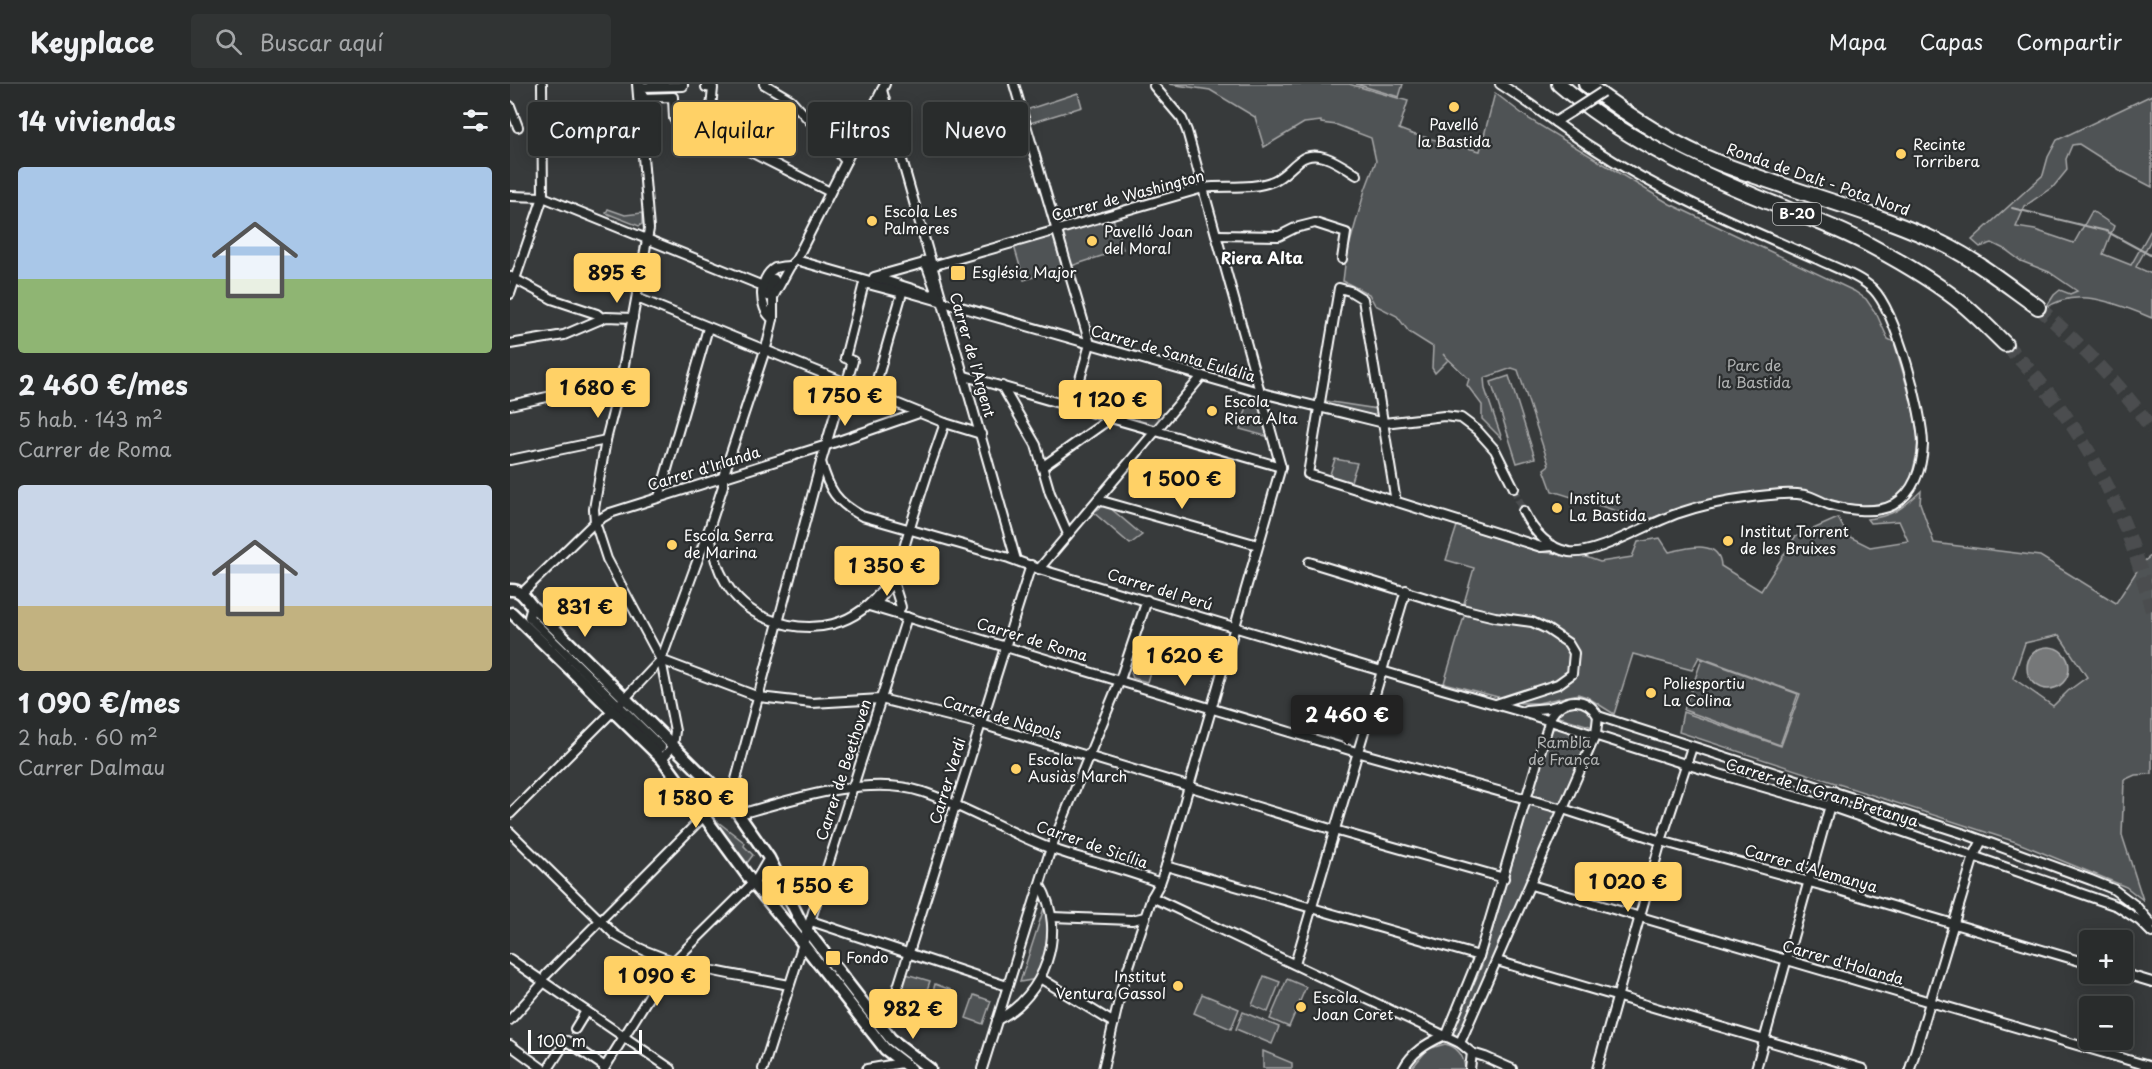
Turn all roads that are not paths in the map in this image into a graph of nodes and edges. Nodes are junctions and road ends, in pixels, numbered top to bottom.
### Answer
1 (542, 84) edge
2 (637, 84) edge
3 (683, 84) edge
4 (706, 84) edge
5 (716, 84) edge
6 (765, 84) edge
7 (1014, 84) edge
8 (1500, 84) edge
9 (1557, 84) edge
10 (1152, 85) edge
11 (884, 87) edge
12 (1595, 87) edge
13 (510, 106) edge
14 (1574, 106) junction
15 (1556, 122) junction
16 (518, 127) dead end
17 (846, 160) junction
18 (1357, 175) dead end
19 (1203, 188) junction
20 (830, 192) junction
21 (510, 196) edge
22 (543, 197) junction
23 (1057, 230) junction
24 (1217, 235) junction
25 (646, 239) junction
26 (1342, 260) dead end
27 (793, 263) junction
28 (929, 263) junction
29 (771, 277) junction
30 (512, 278) edge
31 (864, 283) joint
32 (763, 286) junction
33 (906, 291) junction
34 (510, 294) edge
35 (774, 295) junction
36 (762, 296) junction
37 (637, 298) junction
38 (943, 302) junction
39 (2038, 307) tunnel mouth
40 (602, 318) junction
41 (633, 318) junction
42 (773, 319) junction
43 (708, 328) junction
44 (510, 344) edge
45 (1090, 344) junction
46 (2005, 344) tunnel mouth
47 (765, 349) junction
48 (965, 376) junction
49 (1202, 376) junction
50 (621, 381) junction
51 (844, 383) junction
52 (1002, 386) junction
53 (1262, 393) junction
54 (875, 395) junction
55 (510, 405) edge
56 (1072, 407) junction
57 (1319, 407) junction
58 (919, 413) junction
59 (1111, 418) junction
60 (945, 423) junction
61 (1384, 423) junction
62 (1156, 431) junction
63 (981, 434) junction
64 (606, 440) junction
65 (827, 445) junction
66 (510, 459) edge
67 (821, 462) junction
68 (1042, 467) junction
69 (1281, 467) junction
70 (723, 477) junction
71 (1514, 488) tunnel mouth
72 (659, 497) junction
73 (1098, 500) junction
74 (1396, 502) junction
75 (1523, 511) tunnel mouth
76 (595, 522) junction
77 (709, 529) junction
78 (909, 530) junction
79 (1068, 534) junction
80 (1258, 545) junction
81 (1552, 546) junction
82 (1016, 560) junction
83 (1310, 562) dead end
84 (1035, 567) junction
85 (897, 570) junction
86 (1406, 590) junction
87 (1146, 600) junction
88 (519, 602) edge
89 (869, 606) junction
90 (907, 617) junction
91 (778, 623) junction
92 (1235, 627) junction
93 (1005, 645) junction
94 (661, 660) junction
95 (1383, 672) junction
96 (1120, 680) junction
97 (759, 697) junction
98 (881, 699) junction
99 (1496, 704) junction
100 (1562, 704) junction
101 (620, 705) junction
102 (1212, 708) junction
103 (1519, 711) junction
104 (1598, 716) junction
105 (1549, 720) junction
106 (981, 724) junction
107 (1596, 734) junction
108 (674, 746) junction
109 (661, 747) dead end
110 (1692, 747) junction
111 (1359, 753) junction
112 (1090, 757) junction
113 (662, 759) junction
114 (1685, 764) junction
115 (852, 787) junction
116 (1189, 787) junction
117 (1834, 791) junction
118 (1526, 799) junction
119 (730, 802) junction
120 (955, 804) junction
121 (1829, 806) junction
122 (1563, 809) junction
123 (510, 814) edge
124 (740, 814) junction
125 (704, 816) junction
126 (1334, 830) junction
127 (510, 832) edge
128 (1982, 840) junction
129 (1661, 841) junction
130 (1051, 848) junction
131 (1974, 856) junction
132 (769, 858) junction
133 (1166, 866) junction
134 (1504, 878) junction
135 (2091, 880) junction
136 (752, 882) junction
137 (1810, 882) junction
138 (1160, 883) junction
139 (1040, 885) junction
140 (1531, 885) junction
141 (2086, 894) junction
142 (1152, 897) junction
143 (1312, 908) junction
144 (1052, 917) junction
145 (1145, 917) junction
146 (1640, 918) junction
147 (601, 920) junction
148 (1953, 924) junction
149 (809, 926) junction
150 (2152, 926) edge
151 (2152, 933) edge
152 (802, 943) junction
153 (908, 952) junction
154 (1479, 956) junction
155 (510, 959) edge
156 (1786, 960) junction
157 (2079, 961) edge
158 (673, 962) junction
159 (1497, 962) junction
160 (1295, 964) junction
161 (2133, 976) edge
162 (545, 978) junction
163 (1040, 978) junction
164 (2152, 982) edge
165 (789, 985) junction
166 (1007, 986) junction
167 (1616, 998) junction
168 (1930, 1002) junction
169 (892, 1005) tunnel mouth
170 (586, 1011) junction
171 (510, 1020) edge
172 (997, 1020) junction
173 (1114, 1023) junction
174 (881, 1028) junction
175 (622, 1037) junction
176 (1445, 1037) junction
177 (568, 1040) junction
178 (1765, 1041) junction
179 (1460, 1043) junction
180 (510, 1045) edge
181 (1472, 1053) junction
182 (906, 1066) edge
183 (2150, 1066) edge
184 (604, 1068) edge
185 (542, 1069) edge
186 (548, 1069) edge
187 (671, 1069) edge
188 (763, 1069) edge
189 (867, 1069) edge
190 (930, 1069) edge
191 (982, 1069) edge
192 (1103, 1069) edge
193 (1403, 1069) edge
194 (1470, 1069) edge
195 (1512, 1069) edge
196 (1597, 1069) edge
197 (1756, 1069) edge
198 (1863, 1069) edge
199 (1910, 1069) edge

1 - 22 street
2 - 25 street
3 - 4 street
5 - 20 street
6 - 17 street
7 - 23 street
8 - 15 street
9 - 14 highway
10 - 19 street
11 - 17 street
11 - 28 street, Carrer de l'Argent
12 - 14 street, bridge
12 - 39 highway, Ronda de Dalt - Pota Nord / B-20
13 - 16 street
14 - 15 street
14 - 46 highway, B-20
15 - 81 street
17 - 20 street
18 - 19 street, Carrer de Washington
19 - 23 street, Carrer de Washington
19 - 24 street
20 - 27 street
21 - 22 street
22 - 25 street
22 - 30 street
23 - 28 street, Carrer de Washington
23 - 45 street
24 - 26 street
24 - 53 street
25 - 32 street
25 - 37 street
27 - 29 street
27 - 33 street, Carrer de Santa Eulália
27 - 35 street
28 - 28 street, Carrer de Washington
28 - 38 street, Carrer de l'Argent
29 - 32 street
29 - 35 street
30 - 34 street
30 - 40 street
31 - 31 street
32 - 36 street
33 - 38 street, Carrer de Santa Eulália
33 - 54 street
35 - 36 street
35 - 42 street
36 - 42 street
37 - 41 street
37 - 43 street
38 - 45 street, Carrer de Santa Eulália
38 - 48 street, Carrer de l'Argent
40 - 41 street
40 - 44 street
41 - 50 street
42 - 47 street
43 - 47 street
43 - 72 street
45 - 49 street, Carrer de Santa Eulália
45 - 56 street
47 - 51 street
47 - 70 street
48 - 52 street
48 - 63 street, Carrer de l'Argent
49 - 53 street, Carrer de Santa Eulália
49 - 62 street
50 - 55 street
50 - 64 street
51 - 54 street
51 - 65 street
52 - 56 street
52 - 68 street
53 - 57 street, Carrer de Santa Eulália
53 - 69 street
54 - 58 street
56 - 59 street
57 - 61 street, Carrer de Santa Eulália
57 - 61 street
57 - 74 street
58 - 60 street
58 - 65 street, Carrer d'Irlanda
59 - 62 street
59 - 68 street
60 - 63 street
60 - 78 street
61 - 71 street, Carrer de Santa Eulália
61 - 74 street
62 - 69 street
62 - 73 street
63 - 82 street, Carrer de l'Argent
64 - 66 street
64 - 76 street
65 - 67 street
65 - 70 street, Carrer d'Irlanda
67 - 78 street, Carrer del Perú
67 - 91 street
68 - 79 street
69 - 80 street
70 - 72 street, Carrer d'Irlanda
70 - 77 street
72 - 76 street, Carrer d'Irlanda
73 - 79 street
73 - 80 street
74 - 81 street
75 - 81 street
76 - 88 street, Carrer d'Irlanda
76 - 94 street
77 - 91 street
77 - 94 street
78 - 82 street, Carrer del Perú
78 - 85 street
79 - 84 street
80 - 92 street
82 - 84 street, Carrer del Perú
83 - 86 street
84 - 87 street, Carrer del Perú
84 - 93 street, Carrer Verdi
85 - 89 street
85 - 90 street
86 - 95 street
86 - 99 street
87 - 92 street, Carrer del Perú
87 - 96 street
88 - 101 street
88 - 101 street
89 - 90 street, Carrer de Roma
89 - 91 street
90 - 93 street, Carrer de Roma
90 - 98 street, Carrer de Beethoven
91 - 97 street
92 - 95 street, Carrer del Perú
92 - 102 street
93 - 96 street, Carrer de Roma
93 - 106 street, Carrer Verdi
94 - 97 street, Carrer de Nàpols
94 - 101 street
94 - 108 street
95 - 99 street, Carrer del Perú
95 - 111 street
96 - 102 street, Carrer de Roma
96 - 112 street
97 - 98 street, Carrer de Nàpols
97 - 119 street
98 - 106 street, Carrer de Nàpols
98 - 115 street, Carrer de Beethoven
99 - 103 street, Carrer del Perú
100 - 103 street, Carrer del Perú
100 - 104 street
100 - 105 street
101 - 108 street
101 - 109 street
101 - 113 street
101 - 123 street
102 - 111 street, Carrer de Roma
102 - 116 street
103 - 105 street, Carrer del Perú
104 - 107 street
104 - 110 street, Carrer de la Gran Bretanya
105 - 107 street, Carrer de la Gran Bretanya
105 - 118 street
106 - 112 street, Carrer de Nàpols
106 - 120 street, Carrer Verdi
107 - 114 street, Carrer de la Gran Bretanya
107 - 122 street
108 - 113 street
108 - 119 street
110 - 114 street
110 - 117 street, Carrer de la Gran Bretanya
111 - 118 street, Carrer de Roma
111 - 126 street
112 - 116 street, Carrer de Nàpols
112 - 130 street
113 - 125 street
114 - 121 street, Carrer de la Gran Bretanya
114 - 129 street
115 - 120 street, Carrer de Sicília
115 - 124 street, Carrer de Sicília
115 - 149 street, Carrer de Beethoven
116 - 126 street, Carrer de Nàpols
116 - 133 street
117 - 121 street
117 - 128 street, Carrer de la Gran Bretanya
118 - 122 street, Carrer d'Alemanya
118 - 134 street
119 - 124 street
120 - 130 street, Carrer de Sicília
120 - 153 street, Carrer Verdi
121 - 131 street, Carrer de la Gran Bretanya
121 - 137 street
122 - 129 street, Carrer d'Alemanya
122 - 140 street
124 - 132 street
125 - 136 street
125 - 147 street
126 - 134 street, Carrer de Nàpols
126 - 143 street
127 - 147 street
128 - 131 street
128 - 135 street, Carrer de la Gran Bretanya
129 - 137 street, Carrer d'Alemanya
129 - 146 street
130 - 138 street, Carrer de Sicília
130 - 139 street
131 - 141 street, Carrer de la Gran Bretanya
131 - 148 street
132 - 136 street
132 - 149 street
133 - 138 street
133 - 143 street, Carrer de Sicília
134 - 154 street
135 - 141 street
135 - 150 street, Carrer de la Gran Bretanya
136 - 152 street
136 - 158 street
137 - 148 street, Carrer d'Alemanya
137 - 156 street
138 - 142 street
139 - 144 street
139 - 166 street
140 - 146 street, Carrer d'Holanda
140 - 159 street
141 - 151 street, Carrer de la Gran Bretanya
142 - 145 street
142 - 160 street
143 - 154 street, Carrer de Sicília
143 - 160 street
144 - 145 street
144 - 163 street
145 - 173 street
146 - 156 street, Carrer d'Holanda
146 - 167 street
147 - 158 street
147 - 162 street
148 - 157 street, Carrer d'Alemanya
148 - 168 street
149 - 152 street, Carrer de Beethoven
149 - 153 street
149 - 174 street
152 - 165 street, Carrer de Beethoven
152 - 174 street
153 - 166 street
153 - 169 street, Carrer Verdi
154 - 176 street
155 - 162 street
156 - 168 street, Carrer d'Holanda
156 - 178 street
158 - 165 street
158 - 175 street
159 - 167 street
159 - 179 street
160 - 176 street
161 - 164 street
162 - 170 street
162 - 171 street
163 - 172 street
163 - 173 street
165 - 188 street, Carrer de Beethoven
166 - 172 street
167 - 178 street
167 - 196 street
168 - 183 street, Carrer d'Holanda
168 - 199 street
170 - 175 street
170 - 177 street
172 - 191 street
173 - 192 street
174 - 182 street
174 - 190 street
175 - 184 street
175 - 187 street
176 - 179 street
176 - 193 street
177 - 184 street
177 - 186 street
178 - 197 street
178 - 198 street
179 - 181 street
180 - 185 street
181 - 194 street
181 - 195 street
182 - 189 street

